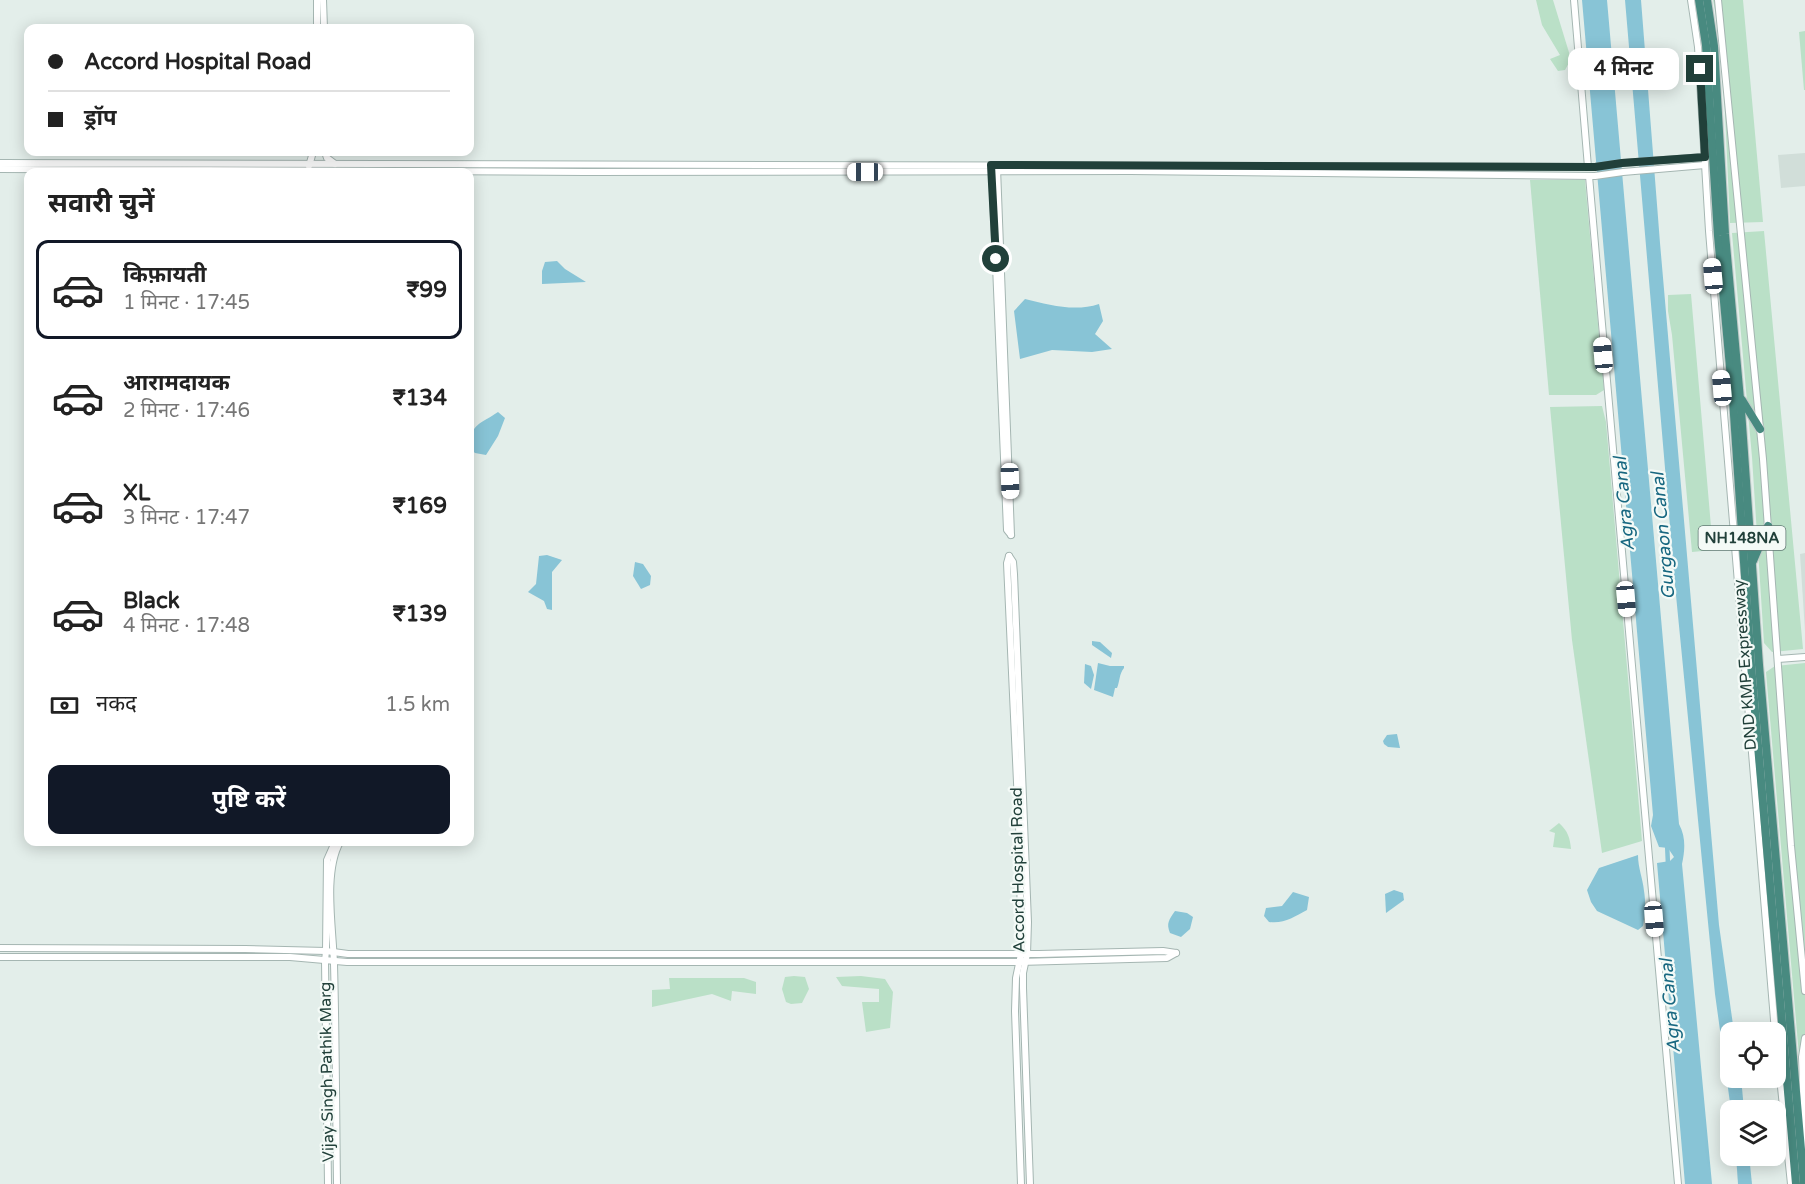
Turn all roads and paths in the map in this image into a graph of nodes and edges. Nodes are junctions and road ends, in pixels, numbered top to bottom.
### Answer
1 (317, 0) edge
2 (324, 0) edge
3 (1574, 0) edge
4 (1691, 0) edge
5 (1699, 0) edge
6 (1707, 0) edge
7 (1718, 0) edge
8 (317, 24) edge
9 (324, 24) edge
10 (326, 156) edge
11 (1705, 157) junction
12 (0, 163) edge
13 (335, 164) junction
14 (994, 165) junction
15 (1705, 165) junction
16 (1592, 167) junction
17 (255, 168) edge
18 (312, 168) edge
19 (0, 170) edge
20 (24, 170) edge
21 (474, 170) edge
22 (995, 173) junction
23 (1592, 176) junction
24 (1721, 224) junction
25 (1722, 235) junction
26 (1740, 397) junction
27 (1760, 429) junction
28 (1768, 526) junction
29 (1011, 535) dead end
30 (1009, 556) dead end
31 (1752, 563) junction
32 (1805, 659) edge
33 (1778, 661) junction
34 (1770, 839) junction
35 (333, 846) edge
36 (338, 846) edge
37 (0, 948) edge
38 (330, 952) junction
39 (1024, 954) junction
40 (0, 957) edge
41 (325, 960) junction
42 (334, 961) junction
43 (1023, 962) junction
44 (1805, 991) edge
45 (1780, 1022) edge
46 (1780, 1022) edge
47 (1805, 1038) edge
48 (1786, 1067) edge
49 (1786, 1084) edge
50 (1785, 1088) edge
51 (1805, 1147) edge
52 (328, 1184) edge
53 (337, 1184) edge
54 (1021, 1184) edge
55 (1030, 1184) edge
56 (1678, 1184) edge
57 (1791, 1184) edge
58 (1796, 1184) edge
59 (1804, 1184) edge

1 - 8 street
2 - 9 street
3 - 16 street
4 - 11 street
5 - 24 highway, DND KMP Expressway / NH148NA
6 - 24 highway, DND KMP Expressway / NH148NA
7 - 27 street
10 - 13 street
11 - 15 street
11 - 16 street
12 - 17 street
13 - 14 street
13 - 18 street
14 - 16 street
14 - 22 street
15 - 23 street
15 - 45 street
19 - 20 street
21 - 22 street
22 - 23 street
22 - 29 street
23 - 56 street
24 - 25 highway, DND KMP Expressway / NH148NA
25 - 26 highway, DND KMP Expressway / NH148NA
25 - 34 highway, DND KMP Expressway / NH148NA
26 - 27 highway
26 - 31 highway, DND KMP Expressway / NH148NA
27 - 28 street
28 - 31 highway
28 - 33 street
30 - 39 street, Accord Hospital Road
31 - 34 highway, DND KMP Expressway / NH148NA
32 - 33 street
33 - 44 street
34 - 46 highway, DND KMP Expressway / NH148NA
35 - 38 street
36 - 38 street
37 - 38 street
38 - 39 street
38 - 41 street, Vijay Singh Pathik Marg
38 - 42 street, Vijay Singh Pathik Marg
39 - 43 street, Accord Hospital Road
39 - 43 street
40 - 41 street
41 - 42 street
41 - 52 street, Vijay Singh Pathik Marg
42 - 43 street
42 - 53 street, Vijay Singh Pathik Marg
43 - 54 street, Accord Hospital Road
43 - 55 street
47 - 51 street
48 - 59 highway, DND KMP Expressway / NH148NA
49 - 58 highway, DND KMP Expressway / NH148NA
50 - 57 street

